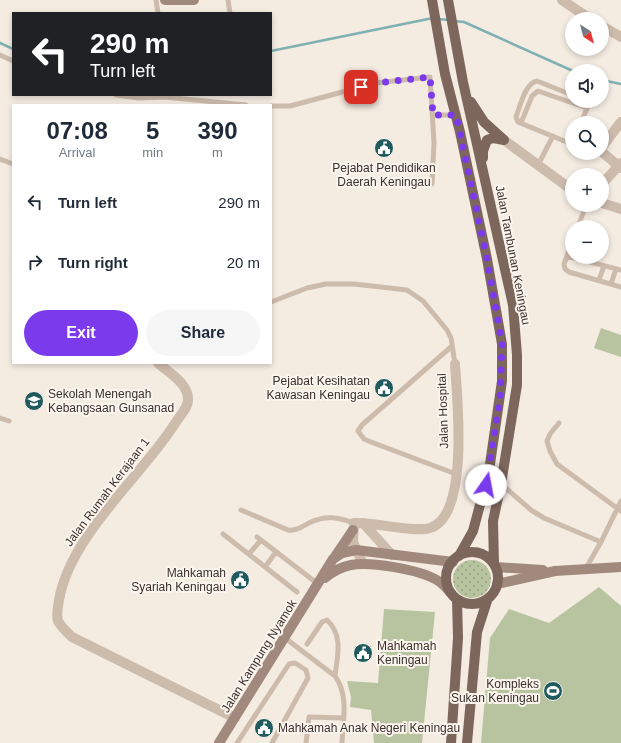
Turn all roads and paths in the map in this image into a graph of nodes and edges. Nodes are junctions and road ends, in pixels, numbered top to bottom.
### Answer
1 (156, 0) edge
2 (165, 0) edge
3 (190, 0) edge
4 (194, 0) edge
5 (228, 0) edge
6 (432, 0) edge
7 (448, 0) edge
8 (562, 0) edge
9 (158, 12) edge
10 (230, 12) edge
11 (580, 12) edge
12 (609, 30) edge
13 (621, 38) edge
14 (0, 55) edge
15 (12, 61) edge
16 (463, 82) junction
17 (565, 91) edge
18 (123, 96) edge
19 (565, 100) edge
20 (236, 104) edge
21 (272, 106) edge
22 (587, 108) edge
23 (433, 115) junction
24 (456, 115) junction
25 (584, 116) edge
26 (621, 122) edge
27 (521, 123) junction
28 (553, 136) junction
29 (609, 138) edge
30 (504, 140) junction
31 (565, 141) edge
32 (609, 157) edge
33 (0, 159) edge
34 (12, 164) edge
35 (620, 165) edge
36 (538, 166) junction
37 (483, 169) junction
38 (609, 177) edge
39 (432, 184) dead end
40 (565, 185) edge
41 (609, 205) edge
42 (621, 209) edge
43 (565, 261) edge
44 (597, 264) edge
45 (604, 266) junction
46 (619, 270) edge
47 (599, 280) junction
48 (611, 284) junction
49 (621, 287) edge
50 (272, 302) edge
51 (452, 346) junction
52 (159, 364) edge
53 (455, 364) joint
54 (0, 418) edge
55 (9, 420) dead end
56 (559, 423) dead end
57 (456, 474) junction
58 (501, 484) junction
59 (621, 501) edge
60 (619, 509) edge
61 (241, 510) dead end
62 (357, 525) junction
63 (392, 525) junction
64 (223, 534) dead end
65 (600, 542) junction
66 (383, 546) junction
67 (356, 550) junction
68 (276, 552) junction
69 (250, 554) junction
70 (392, 555) junction
71 (333, 559) junction
72 (456, 559) junction
73 (363, 564) junction
74 (495, 566) junction
75 (265, 567) junction
76 (621, 567) edge
77 (586, 569) junction
78 (555, 571) junction
79 (319, 583) junction
80 (497, 584) junction
81 (297, 592) dead end
82 (454, 596) junction
83 (488, 598) junction
84 (285, 638) junction
85 (307, 644) dead end
86 (335, 676) junction
87 (235, 718) junction
88 (344, 718) junction
89 (219, 743) edge
90 (237, 743) edge
91 (272, 743) edge
92 (306, 743) edge
93 (342, 743) edge
94 (452, 743) edge
95 (467, 743) edge

1 - 9 lane
2 - 3 street
3 - 4 street
5 - 10 lane
6 - 24 main road
7 - 16 main road, Jalan Tambunan Keningau
8 - 11 street
12 - 13 street
14 - 15 lane
16 - 30 main road
16 - 37 main road, Jalan Tambunan Keningau
17 - 27 lane
18 - 20 lane
19 - 27 lane
21 - 23 lane
22 - 25 lane
23 - 24 lane
23 - 39 lane
24 - 72 main road
26 - 29 street
27 - 28 lane
28 - 31 lane
28 - 36 lane
30 - 36 street
30 - 37 main road
32 - 35 street
33 - 34 lane
35 - 38 street
36 - 40 street
37 - 58 main road, Jalan Tambunan Keningau
41 - 42 street
43 - 47 lane
44 - 45 lane
45 - 46 lane
45 - 47 lane
46 - 48 lane
47 - 48 lane
48 - 49 lane
50 - 51 lane
51 - 53 lane
51 - 57 lane
52 - 87 street, Jalan Rumah Kerajaan 1
53 - 57 street, Jalan Hospital
54 - 55 lane
56 - 60 lane
57 - 63 street, Jalan Hospital
58 - 65 lane
58 - 74 main road, Jalan Tambunan Keningau
59 - 60 lane
60 - 65 lane
61 - 62 lane
62 - 63 street, Jalan Hospital
62 - 66 street
62 - 67 street
62 - 71 street, Jalan Kampung Nyamok
63 - 66 street
64 - 69 lane
65 - 77 lane
66 - 70 street
67 - 70 street
67 - 71 street
67 - 73 street
68 - 69 lane
68 - 75 lane
68 - 79 lane
69 - 75 lane
70 - 72 street
71 - 79 street, Jalan Kampung Nyamok
72 - 74 main road
72 - 82 main road
73 - 79 street, Jalan Kampung Nyamok
73 - 82 street, Jalan Kampung Nyamok
74 - 78 street
74 - 80 main road
75 - 81 lane
76 - 77 street
77 - 78 street
78 - 80 street
79 - 84 street, Jalan Kampung Nyamok
80 - 83 main road
82 - 83 main road
82 - 94 main road
83 - 95 main road
84 - 86 lane
84 - 87 street, Jalan Kampung Nyamok
85 - 86 lane
86 - 88 lane
87 - 89 street, Jalan Kampung Nyamok
88 - 92 lane
88 - 93 lane
90 - 91 lane

